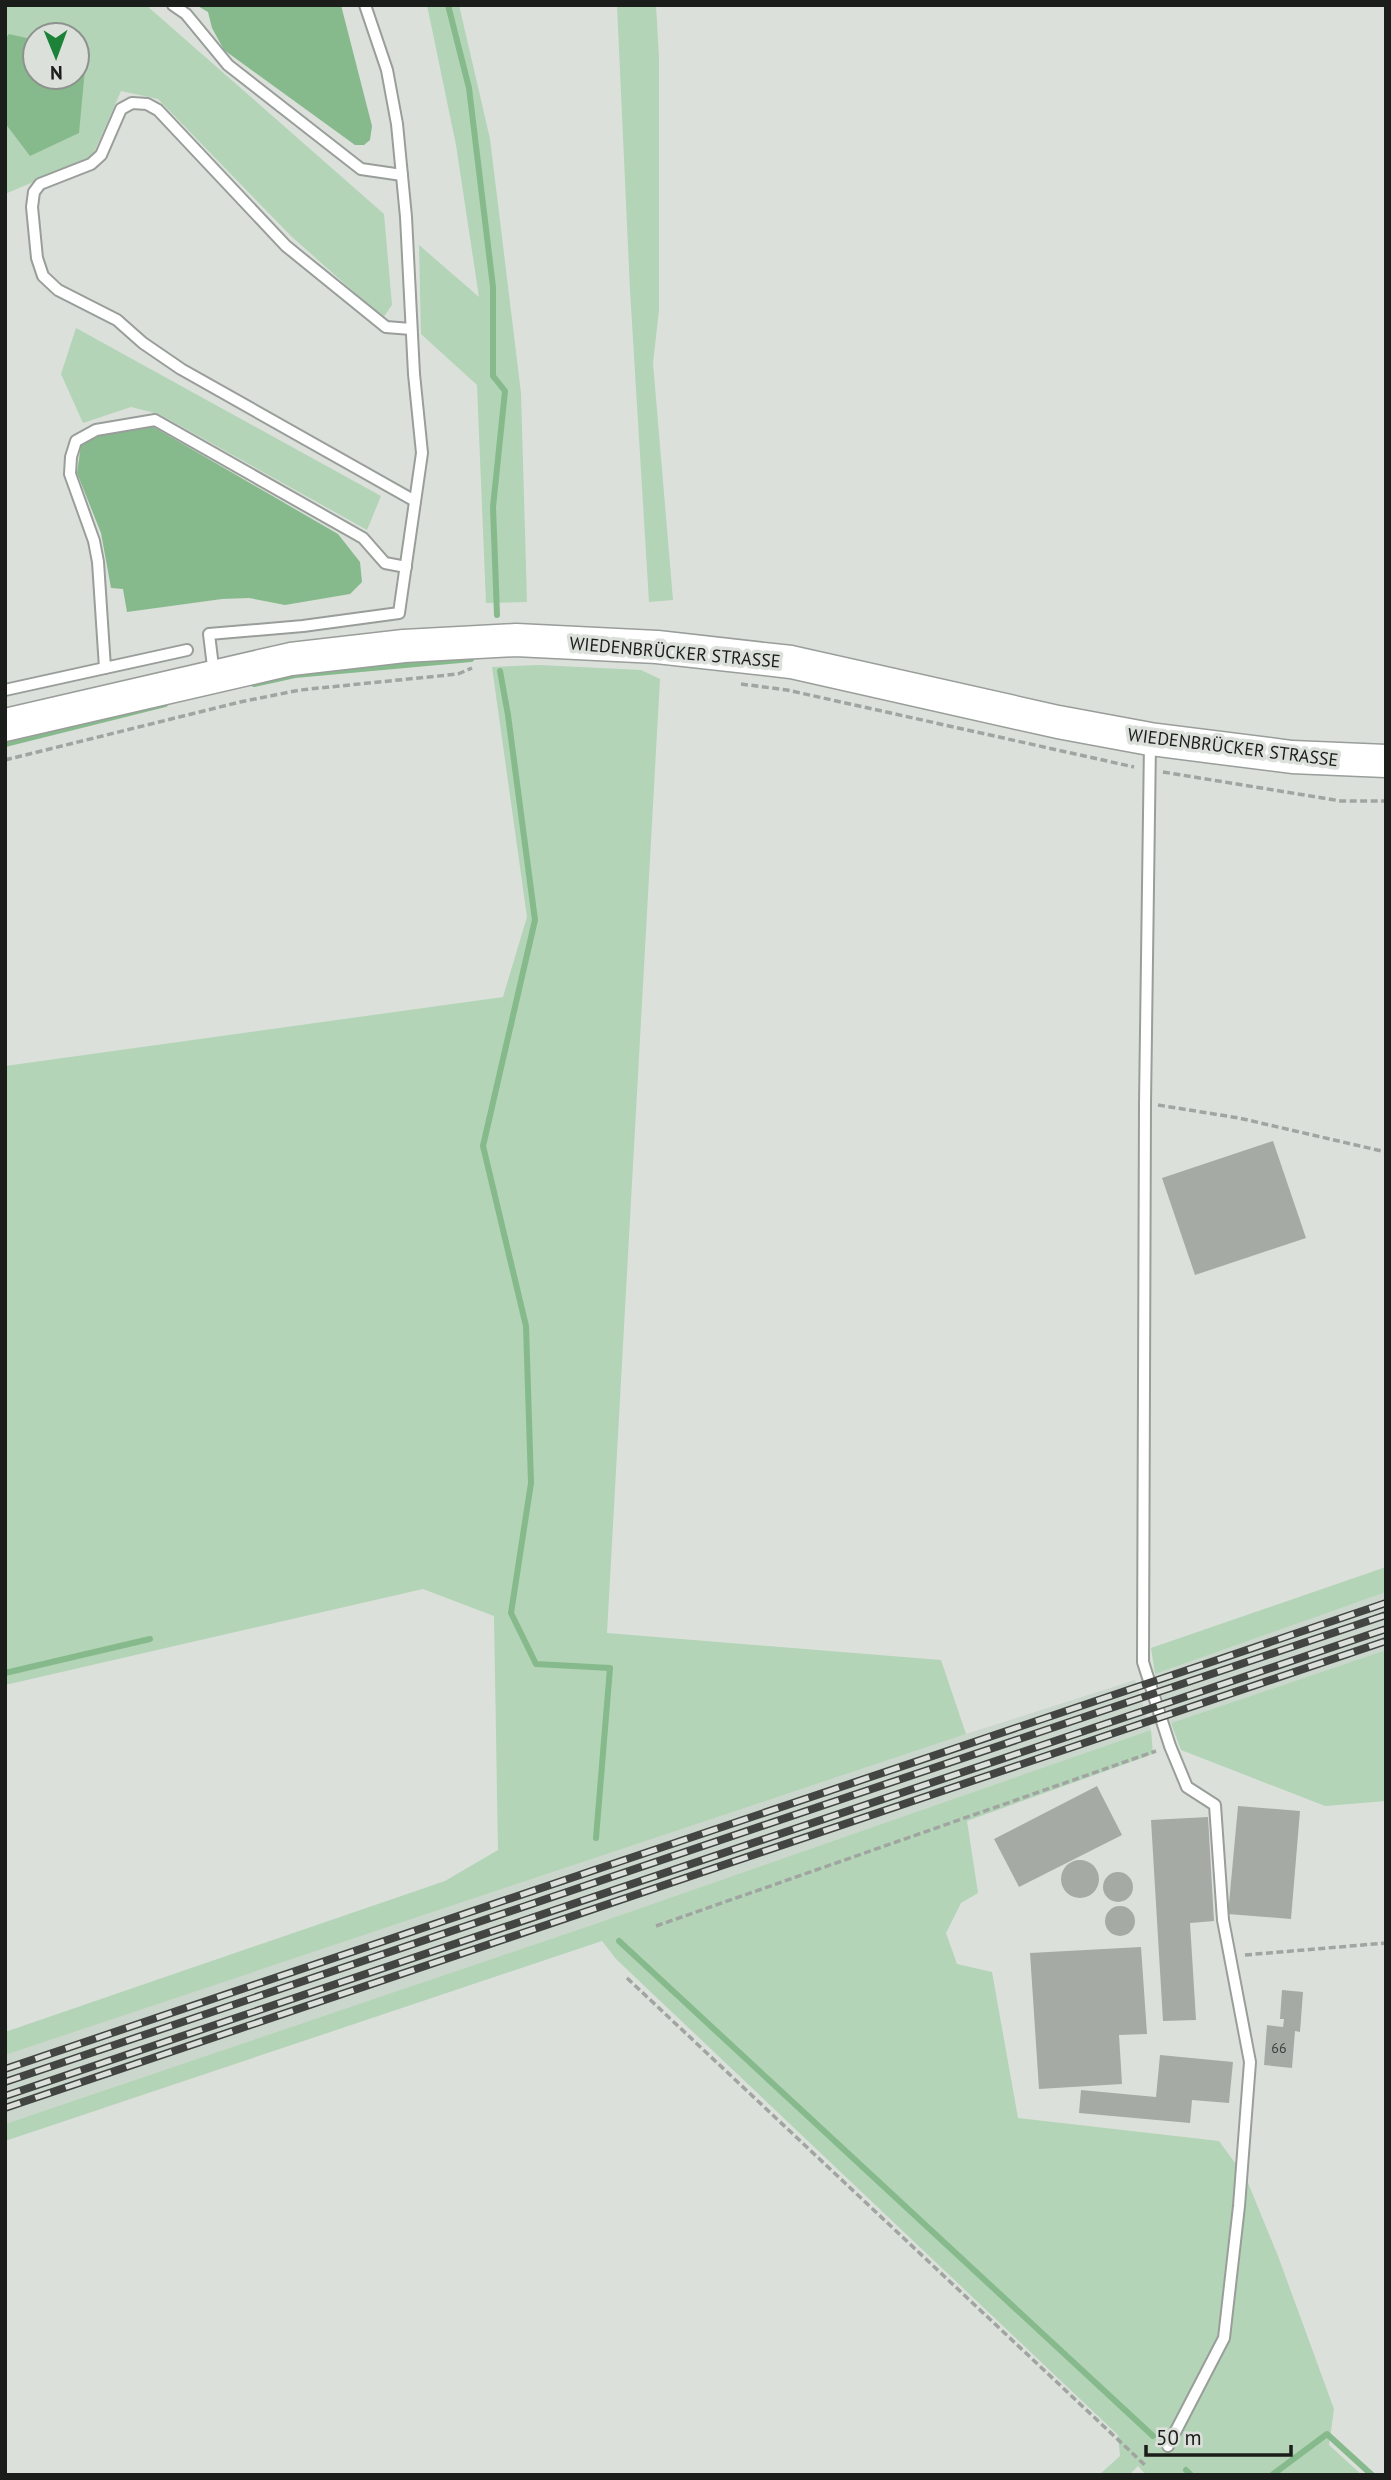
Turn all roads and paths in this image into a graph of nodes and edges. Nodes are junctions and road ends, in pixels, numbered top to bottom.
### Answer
1 (173, 5) edge
2 (365, 5) edge
3 (402, 175) junction
4 (411, 329) junction
5 (415, 501) junction
6 (406, 567) junction
7 (187, 650) dead end
8 (480, 666) dead end
9 (106, 668) junction
10 (214, 675) junction
11 (733, 683) dead end
12 (5, 690) edge
13 (5, 725) edge
14 (1150, 739) junction
15 (5, 760) edge
16 (1386, 761) edge
17 (1149, 770) junction
18 (1386, 801) edge
19 (1145, 1104) junction
20 (1386, 1152) edge
21 (1170, 1746) junction
22 (656, 1926) dead end
23 (1386, 1943) edge
24 (1229, 1956) junction
25 (627, 1978) dead end
26 (1168, 2446) dead end
27 (1146, 2466) dead end

1 - 3 lane
2 - 3 lane
3 - 4 lane
4 - 5 lane
4 - 5 lane
5 - 6 lane
6 - 9 lane
6 - 10 lane
7 - 9 lane
8 - 15 path
9 - 12 lane
10 - 13 street, WIEDENBRÜCKER STRASSE
10 - 14 street, WIEDENBRÜCKER STRASSE
11 - 17 path
14 - 16 street, WIEDENBRÜCKER STRASSE
14 - 17 lane
17 - 18 path
17 - 19 lane
19 - 20 path
19 - 21 lane
21 - 22 path
21 - 24 lane
23 - 24 path
24 - 26 lane
25 - 27 path

